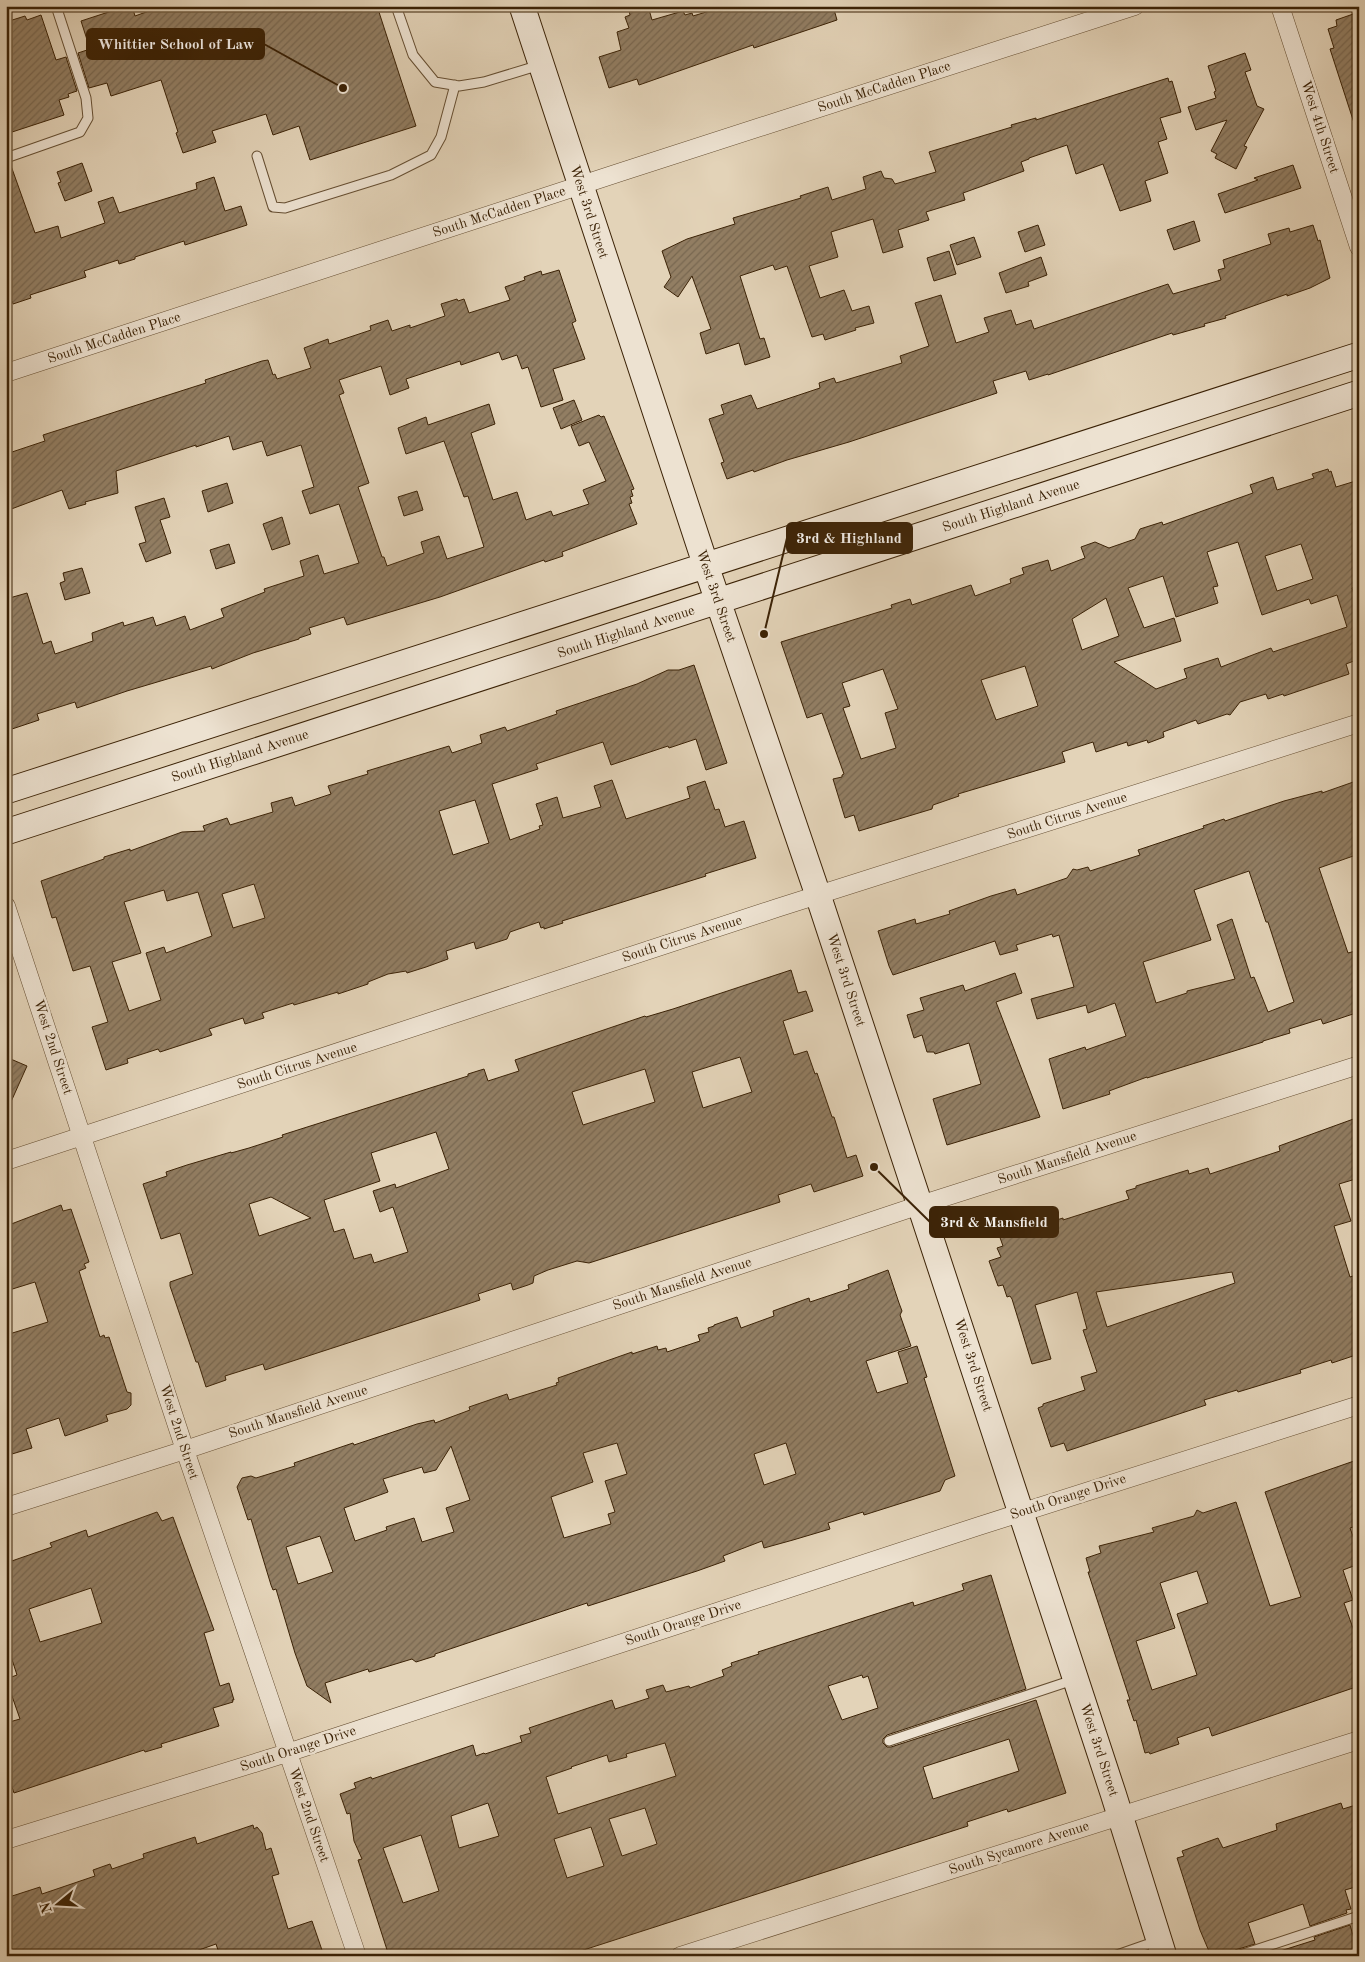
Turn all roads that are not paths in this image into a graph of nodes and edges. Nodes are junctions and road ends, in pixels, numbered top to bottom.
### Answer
1 (56, 6) edge
2 (396, 6) edge
3 (522, 6) edge
4 (1136, 6) edge
5 (1280, 6) edge
6 (541, 64) junction
7 (455, 85) junction
8 (257, 156) dead end
9 (6, 158) edge
10 (580, 185) junction
11 (1359, 248) edge
12 (1359, 354) edge
13 (6, 373) edge
14 (1359, 393) edge
15 (706, 566) junction
16 (718, 602) junction
17 (1359, 723) edge
18 (6, 792) edge
19 (6, 832) edge
20 (818, 896) junction
21 (6, 906) edge
22 (1359, 1065) edge
23 (82, 1136) junction
24 (6, 1161) edge
25 (920, 1205) junction
26 (1359, 1405) edge
27 (185, 1450) junction
28 (6, 1507) edge
29 (1021, 1512) junction
30 (1076, 1679) junction
31 (1359, 1740) edge
32 (889, 1741) dead end
33 (287, 1753) junction
34 (1120, 1816) junction
35 (6, 1840) edge
36 (1359, 1916) edge
37 (1162, 1948) edge
38 (357, 1956) edge
39 (680, 1956) edge
40 (1114, 1956) edge
41 (1237, 1956) edge

1 - 9 lane
2 - 7 lane
3 - 6 main road, West 3rd Street
4 - 10 street, South McCadden Place
5 - 11 street, West 4th Street
6 - 7 lane
6 - 10 main road, West 3rd Street
7 - 8 lane
10 - 13 street, South McCadden Place
10 - 15 main road, West 3rd Street
12 - 15 main road
14 - 16 main road, South Highland Avenue
15 - 16 main road, West 3rd Street
15 - 18 main road
16 - 19 main road, South Highland Avenue
16 - 20 main road, West 3rd Street
17 - 20 street, South Citrus Avenue
20 - 23 street, South Citrus Avenue
20 - 25 main road, West 3rd Street
21 - 23 street, West 2nd Street
22 - 25 street, South Mansfield Avenue
23 - 24 street, South Citrus Avenue
23 - 27 street, West 2nd Street
25 - 27 street, South Mansfield Avenue
25 - 29 main road, West 3rd Street
26 - 29 street, South Orange Drive
27 - 28 street, South Mansfield Avenue
27 - 33 street, West 2nd Street
29 - 30 main road, West 3rd Street
29 - 33 street, South Orange Drive
30 - 32 lane
30 - 34 main road, West 3rd Street
31 - 34 street, South Sycamore Avenue
33 - 35 street, South Orange Drive
33 - 38 street, West 2nd Street
34 - 37 main road, West 3rd Street
34 - 39 street, South Sycamore Avenue
36 - 41 lane
37 - 40 lane

